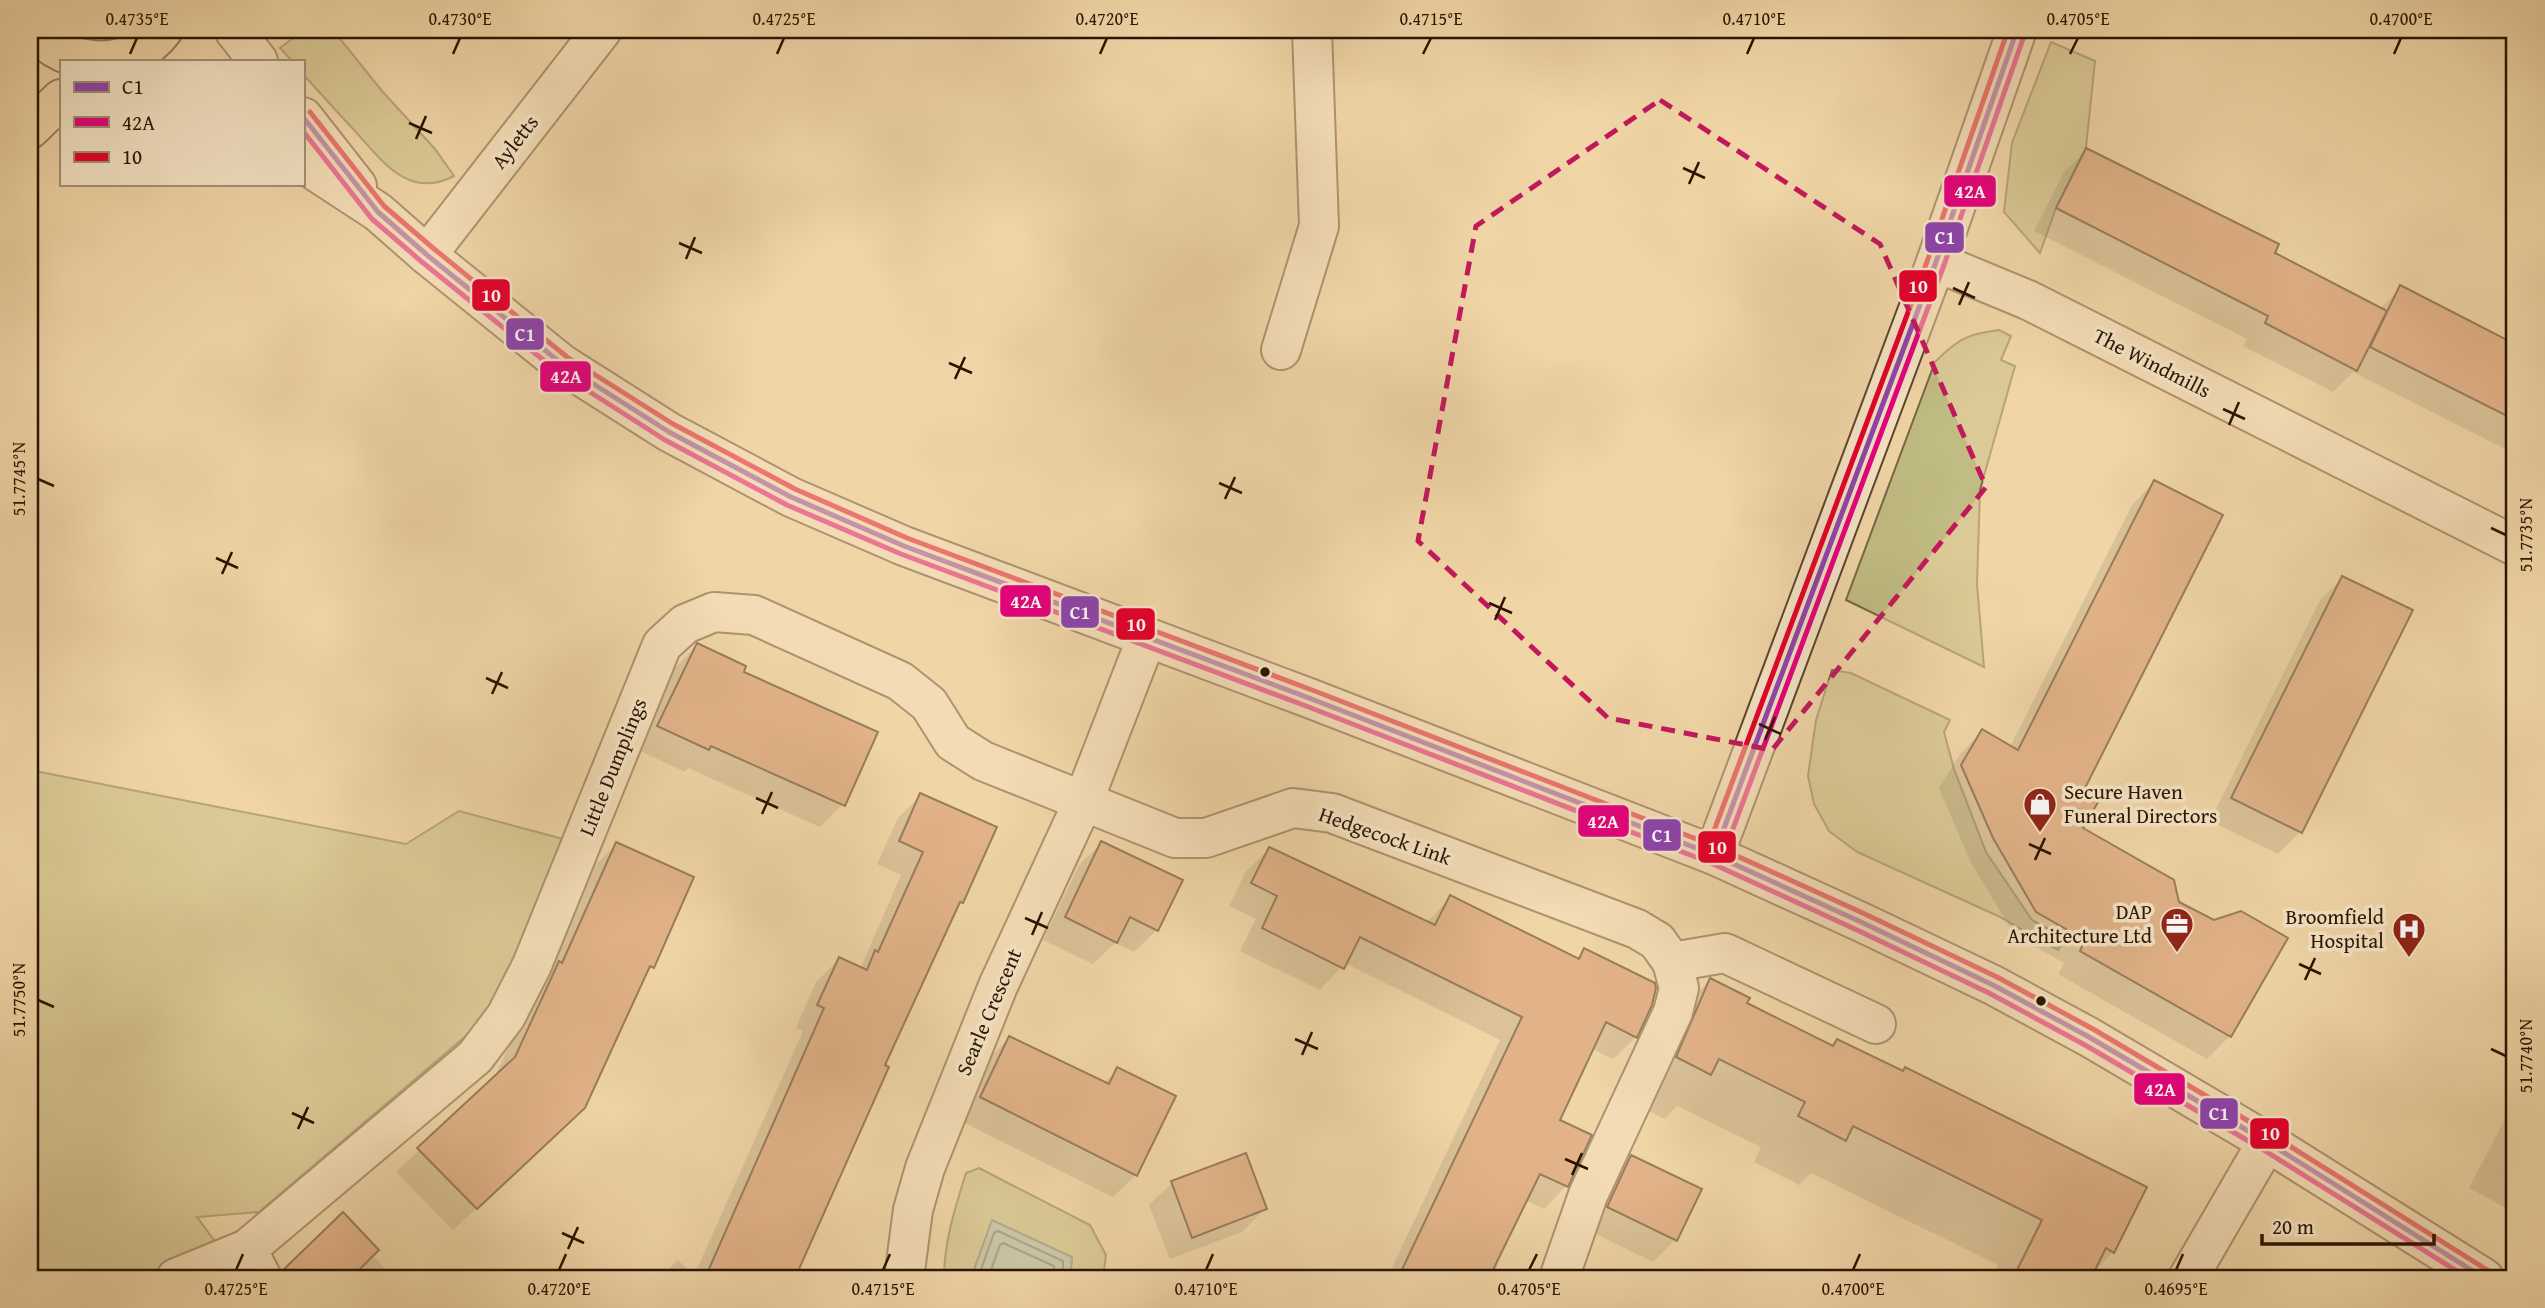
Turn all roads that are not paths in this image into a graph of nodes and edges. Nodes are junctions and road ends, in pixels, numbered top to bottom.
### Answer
1 (34, 30) edge
2 (163, 30) edge
3 (234, 30) edge
4 (602, 30) edge
5 (1312, 30) edge
6 (2017, 30) edge
7 (116, 60) edge
8 (257, 60) edge
9 (60, 100) edge
10 (304, 118) edge
11 (30, 129) edge
12 (304, 164) edge
13 (378, 212) junction
14 (427, 254) junction
15 (1936, 262) junction
16 (1281, 350) dead end
17 (2515, 546) edge
18 (1147, 637) junction
19 (1083, 802) junction
20 (1714, 855) junction
21 (1672, 962) junction
22 (1876, 1024) dead end
23 (2267, 1142) junction
24 (255, 1263) edge
25 (176, 1278) edge
26 (904, 1278) edge
27 (1559, 1278) edge
28 (2188, 1278) edge
29 (2484, 1278) edge

1 - 7 main road
2 - 7 main road
3 - 8 street
4 - 14 street, Ayletts
5 - 16 street
6 - 15 street
9 - 11 main road
10 - 13 street
12 - 13 street
13 - 14 street
14 - 18 street
15 - 17 street, The Windmills
15 - 20 street
18 - 19 street, Searle Crescent
18 - 20 street
19 - 21 street, Hedgecock Link
19 - 24 street, Little Dumplings
19 - 26 street, Searle Crescent
20 - 23 street
21 - 22 street
21 - 27 street
23 - 28 street
23 - 29 street
24 - 25 street, Little Dumplings

